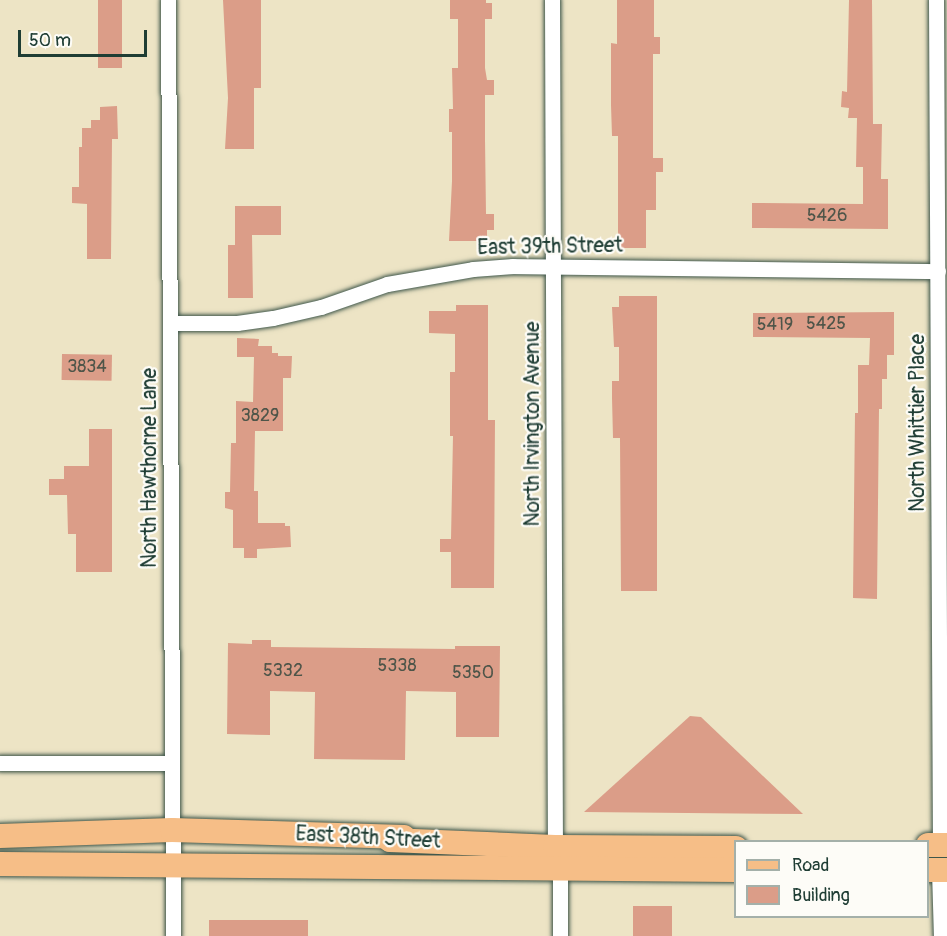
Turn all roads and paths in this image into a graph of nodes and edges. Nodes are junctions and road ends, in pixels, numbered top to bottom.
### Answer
1 (168, 0) edge
2 (552, 0) edge
3 (936, 0) edge
4 (553, 267) junction
5 (938, 271) junction
6 (170, 323) junction
7 (0, 763) edge
8 (172, 763) junction
9 (944, 771) edge
10 (172, 830) junction
11 (0, 836) edge
12 (938, 845) edge
13 (734, 848) edge
14 (558, 858) junction
15 (0, 864) edge
16 (172, 866) junction
17 (734, 870) edge
18 (938, 870) edge
19 (173, 936) edge
20 (560, 936) edge
21 (941, 936) edge

1 - 6 street, North Hawthorne Lane
2 - 4 street, North Irvington Avenue
3 - 5 street, North Whittier Place
4 - 5 street, East 39th Street
4 - 6 street, East 39th Street
4 - 14 street, North Irvington Avenue
5 - 9 street, North Whittier Place
6 - 8 street, North Hawthorne Lane
7 - 8 street
8 - 10 street, North Hawthorne Lane
9 - 12 street, North Whittier Place
10 - 11 main road, East 38th Street
10 - 14 main road, East 38th Street
10 - 16 street, North Hawthorne Lane
13 - 14 main road, East 38th Street
14 - 16 main road, East 38th Street
14 - 17 main road, East 38th Street
14 - 20 street, North Irvington Avenue
15 - 16 main road, East 38th Street
16 - 19 street, North Hawthorne Lane
18 - 21 street

